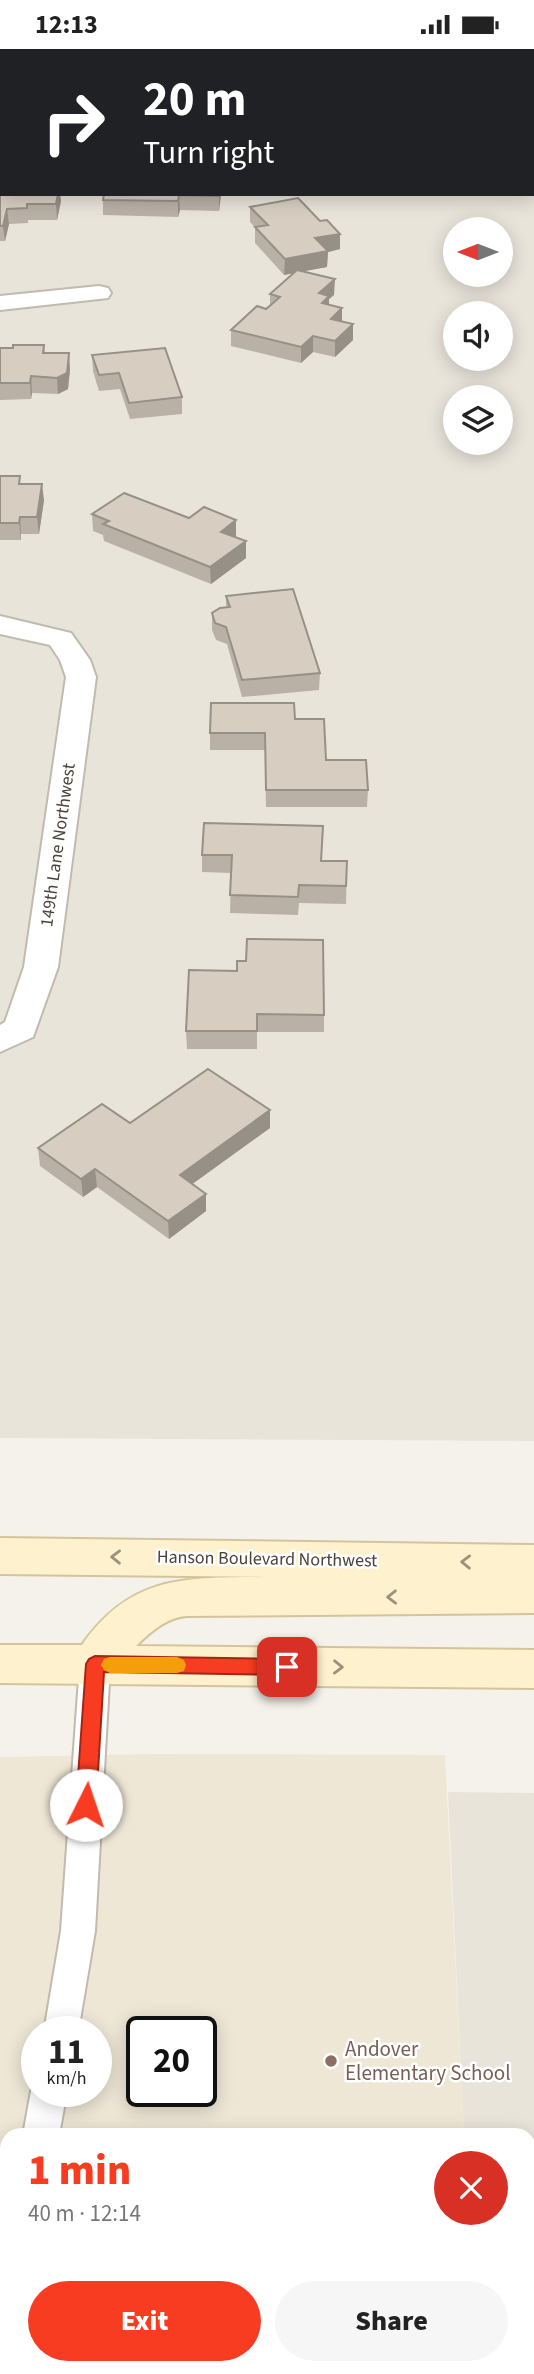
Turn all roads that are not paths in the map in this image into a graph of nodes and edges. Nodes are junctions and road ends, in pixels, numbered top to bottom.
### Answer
1 (99, 293) dead end
2 (0, 303) edge
3 (0, 625) edge
4 (10, 1034) edge
5 (0, 1556) edge
6 (534, 1563) edge
7 (534, 1595) edge
8 (0, 1664) edge
9 (95, 1664) junction
10 (534, 1669) edge
11 (64, 2016) edge
12 (46, 2107) edge
13 (42, 2128) edge

1 - 2 street
3 - 4 street, 149th Lane Northwest
6 -> 5 main road, Hanson Boulevard Northwest
7 -> 9 main road
8 - 9 main road
9 -> 10 main road
9 - 11 lane
12 - 13 lane

